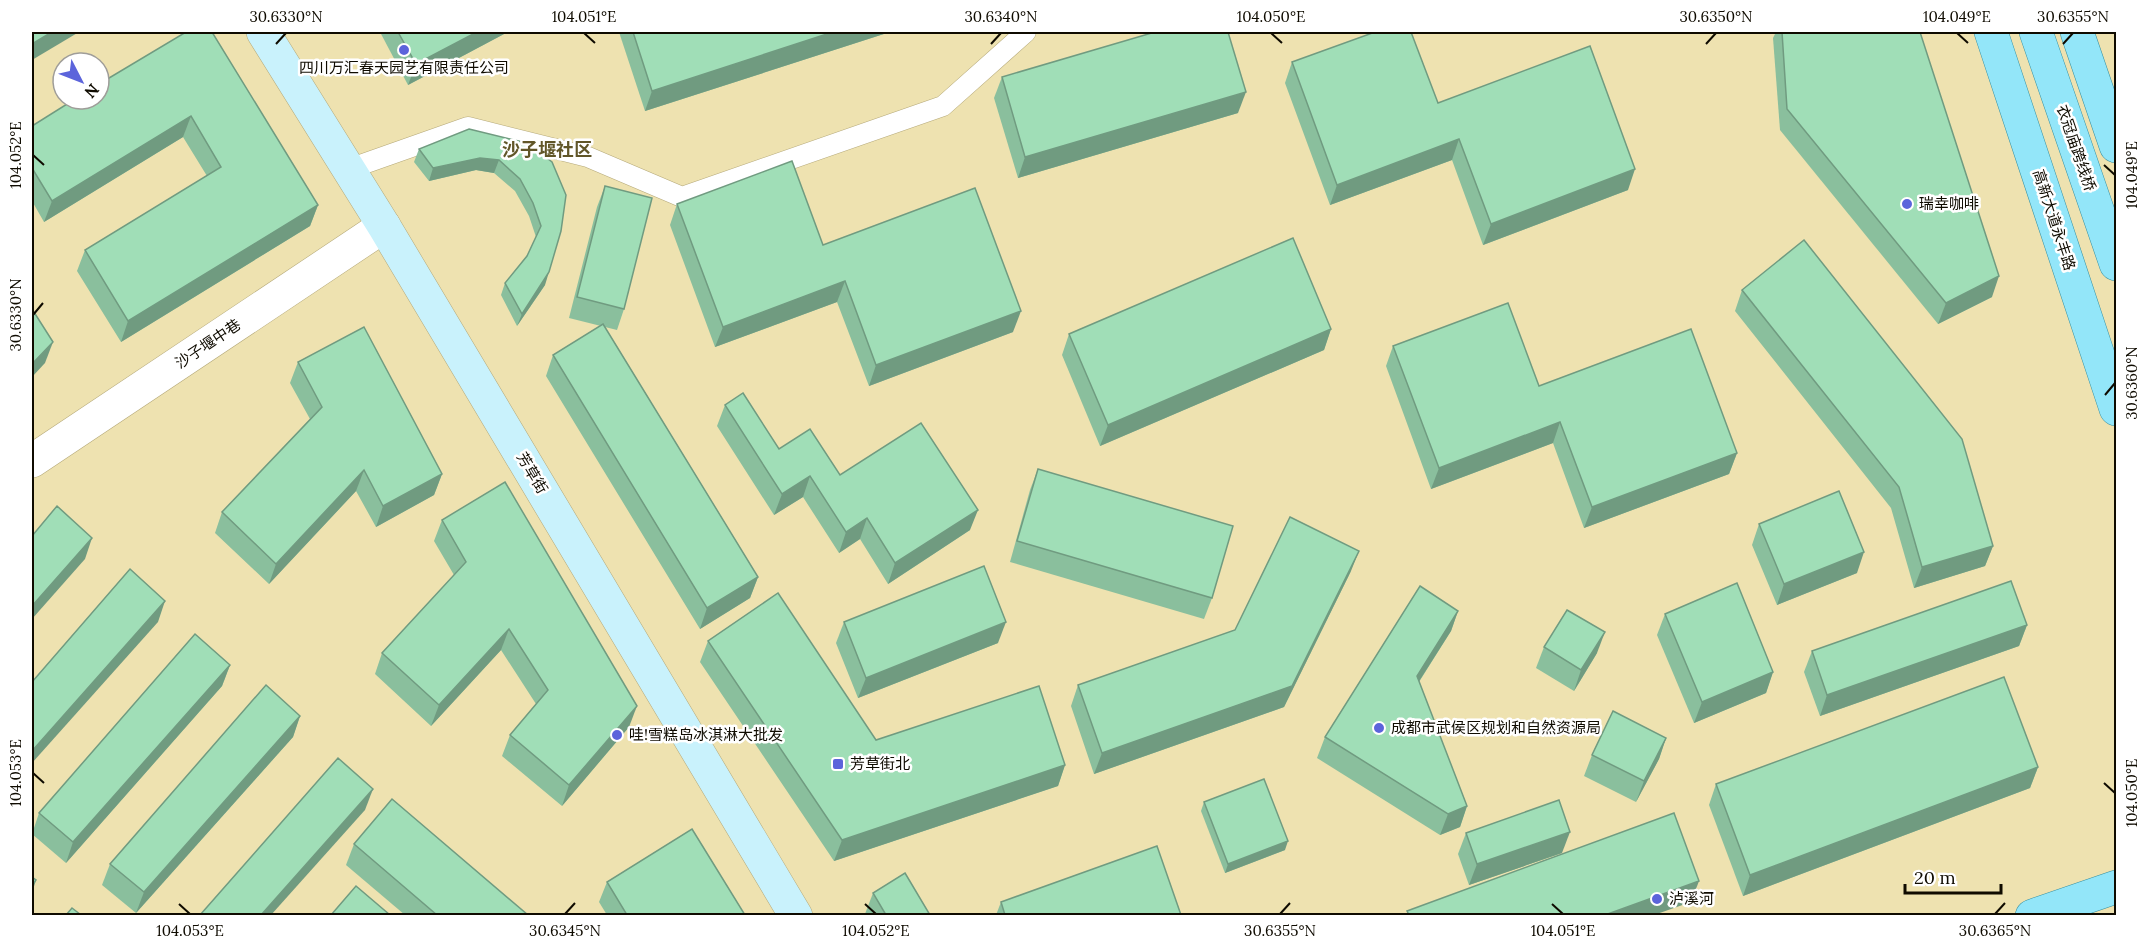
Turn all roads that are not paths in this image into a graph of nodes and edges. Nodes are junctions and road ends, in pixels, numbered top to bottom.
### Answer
1 (263, 32) edge
2 (1026, 32) edge
3 (1991, 32) edge
4 (2036, 32) edge
5 (2077, 32) edge
6 (2116, 146) edge
7 (349, 170) junction
8 (384, 226) junction
9 (2116, 264) edge
10 (2116, 409) edge
11 (32, 461) edge
12 (2116, 887) edge
13 (796, 915) edge
14 (2032, 915) edge

1 - 7 street, 芳草街
2 - 7 lane
3 - 10 main road, 高新大道永丰路
4 - 9 main road, 衣冠庙跨线桥
5 - 6 main road
7 - 8 street, 芳草街
8 - 11 street, 沙子堰中巷
8 - 13 street, 芳草街
12 - 14 main road

